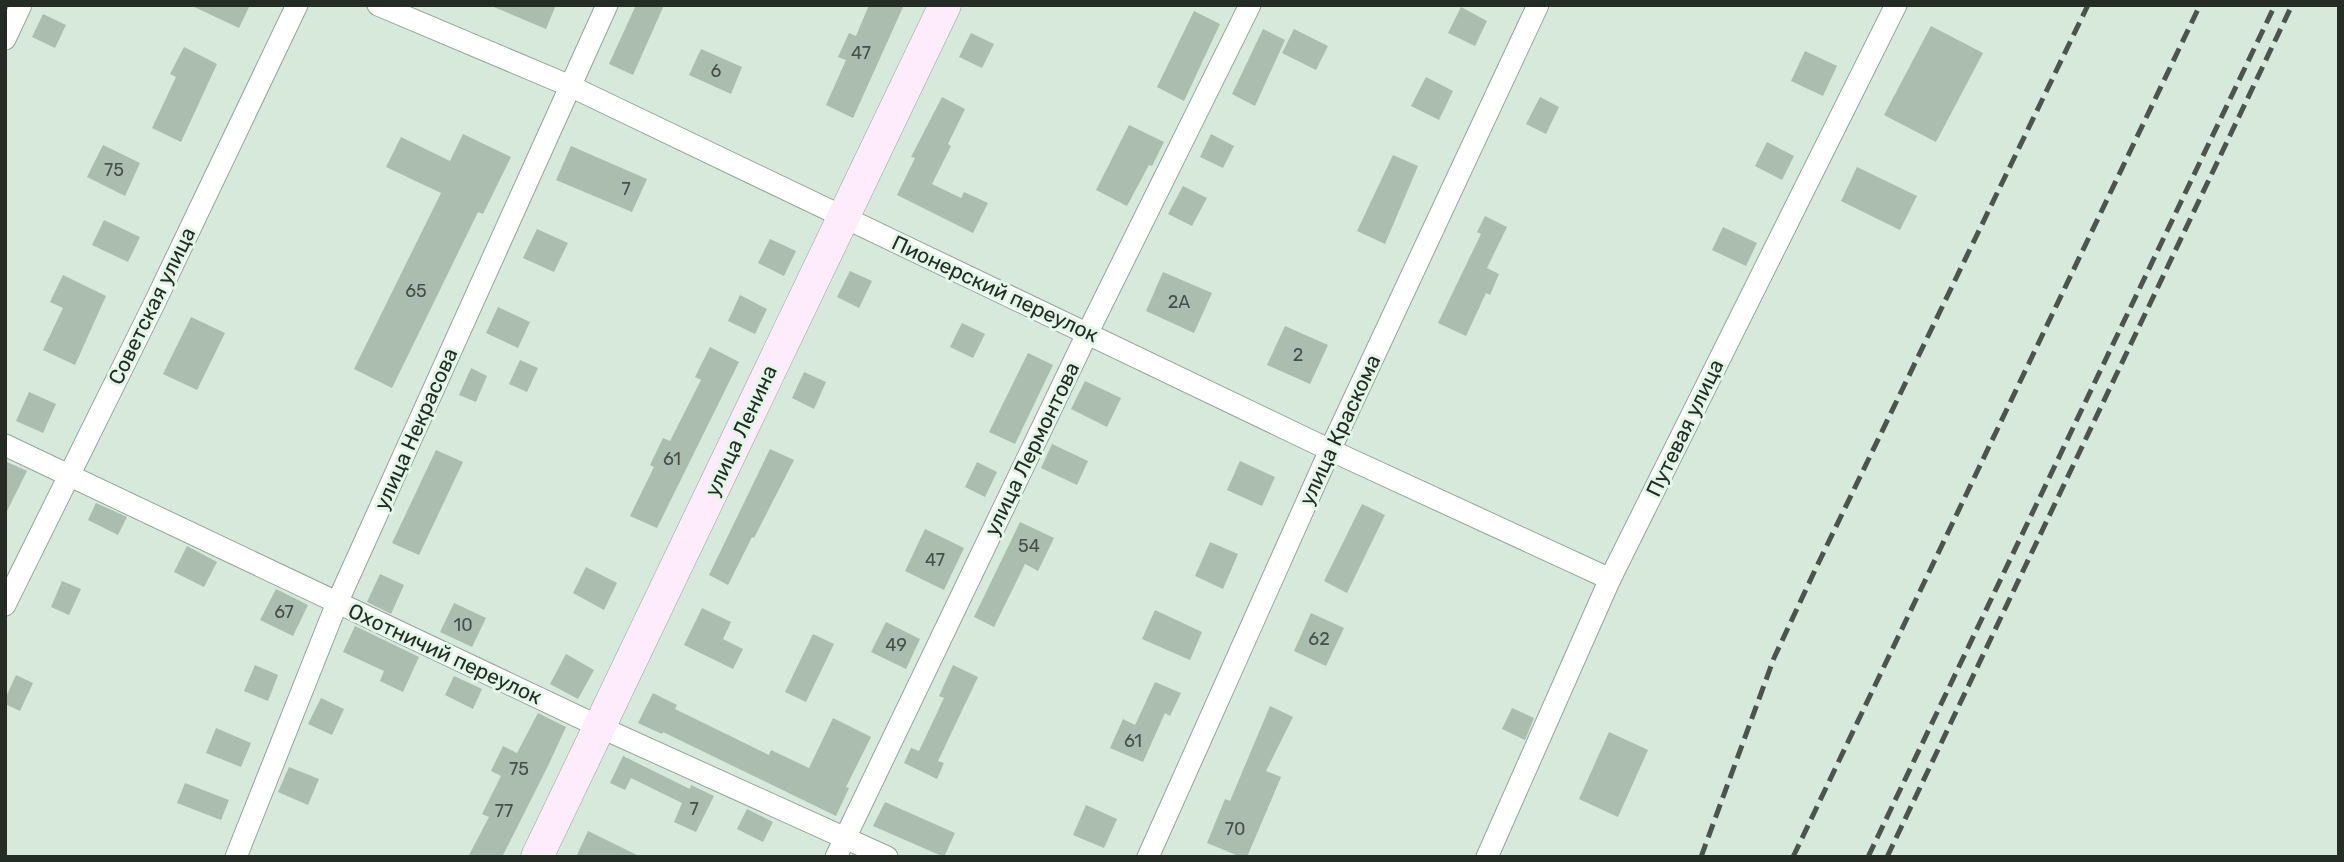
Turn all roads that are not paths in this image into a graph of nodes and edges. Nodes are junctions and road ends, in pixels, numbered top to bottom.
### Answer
1 (21, 5) edge
2 (297, 5) edge
3 (378, 5) edge
4 (607, 5) edge
5 (945, 5) edge
6 (1250, 5) edge
7 (1538, 5) edge
8 (1896, 5) edge
9 (5, 39) edge
10 (570, 86) junction
11 (842, 218) junction
12 (1088, 332) junction
13 (5, 445) edge
14 (1330, 450) junction
15 (67, 476) junction
16 (1610, 579) junction
17 (337, 603) junction
18 (5, 605) edge
19 (600, 727) junction
20 (845, 837) junction
21 (236, 857) edge
22 (537, 857) edge
23 (836, 857) edge
24 (887, 857) edge
25 (1148, 857) edge
26 (1487, 857) edge

1 - 9 street
2 - 15 street, Советская улица
3 - 10 street, Пионерский переулок
4 - 10 street, улица Некрасова
5 - 11 main road, улица Ленина
6 - 12 street, улица Лермонтова
7 - 14 street, улица Краскома
8 - 16 street, Путевая улица
10 - 11 street, Пионерский переулок
10 - 17 street, улица Некрасова
11 - 12 street, Пионерский переулок
11 - 19 main road, улица Ленина
12 - 14 street, Пионерский переулок
12 - 20 street, улица Лермонтова
13 - 15 street, Охотничий переулок
14 - 16 street, Пионерский переулок
14 - 25 street, улица Краскома
15 - 17 street, Охотничий переулок
15 - 18 street, Советская улица
16 - 26 street, Путевая улица
17 - 19 street, Охотничий переулок
17 - 21 street, улица Некрасова
19 - 20 street, Охотничий переулок
19 - 22 main road, улица Ленина
20 - 23 street, улица Лермонтова
20 - 24 street, Охотничий переулок

